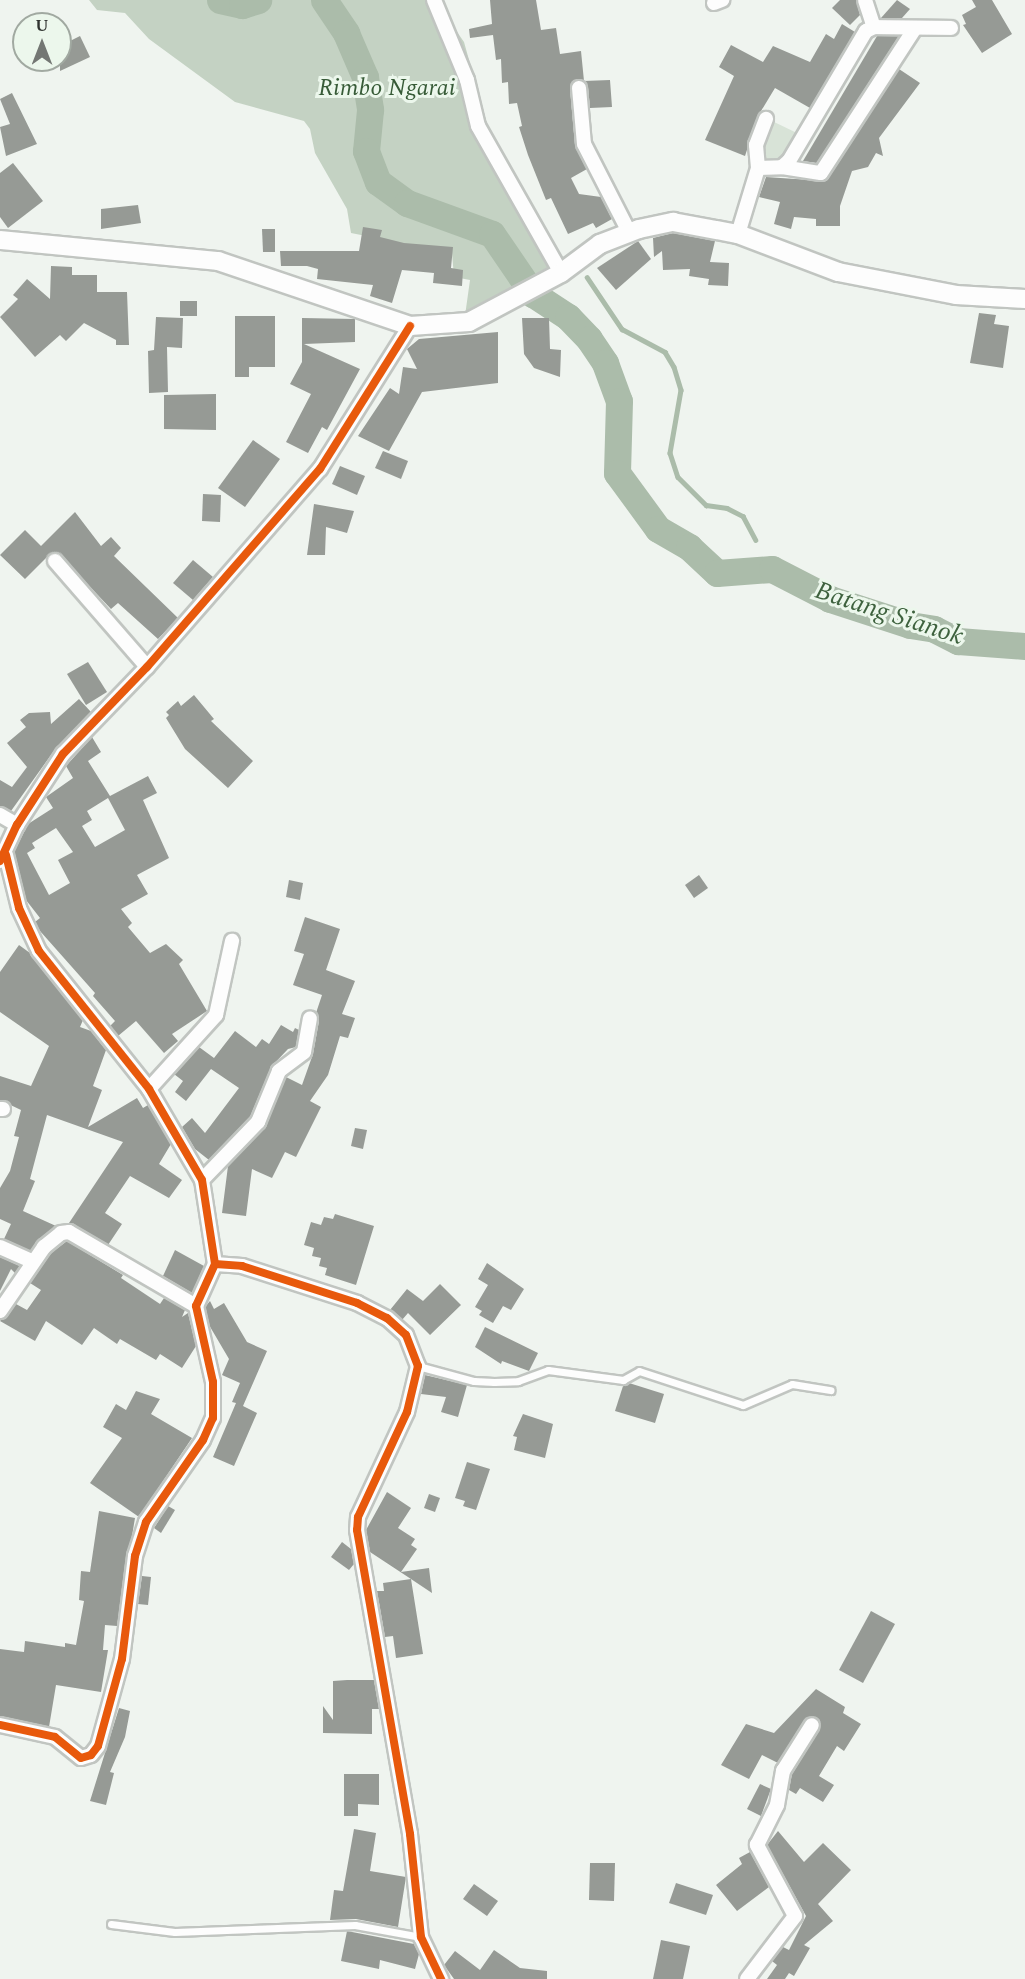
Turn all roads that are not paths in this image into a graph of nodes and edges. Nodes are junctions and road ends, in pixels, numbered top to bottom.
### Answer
1 (434, 0) edge
2 (865, 0) edge
3 (874, 27) junction
4 (915, 28) junction
5 (951, 28) dead end
6 (579, 88) dead end
7 (766, 119) dead end
8 (782, 167) junction
9 (758, 168) junction
10 (629, 232) junction
11 (738, 234) junction
12 (0, 240) edge
13 (561, 274) junction
14 (1025, 299) edge
15 (411, 326) junction
16 (55, 561) dead end
17 (147, 667) junction
18 (0, 815) edge
19 (17, 825) junction
20 (3, 858) edge
21 (231, 941) dead end
22 (310, 1019) dead end
23 (149, 1089) junction
24 (202, 1180) junction
25 (0, 1247) edge
26 (33, 1262) junction
27 (215, 1264) junction
28 (196, 1306) junction
29 (0, 1311) edge
30 (418, 1366) junction
31 (831, 1390) dead end
32 (0, 1725) edge
33 (812, 1725) dead end
34 (111, 1924) dead end
35 (421, 1937) junction
36 (441, 1979) edge
37 (747, 1979) edge

1 - 13 street
2 - 3 street
3 - 4 street
3 - 8 street
4 - 5 street
4 - 8 street
6 - 10 street
7 - 9 street
8 - 9 street
9 - 11 street
10 - 11 main road
10 - 13 main road
11 - 14 main road
12 - 15 main road
13 - 15 main road
15 - 17 street
16 - 17 street
17 - 19 street
18 - 19 street
19 - 20 street
20 - 23 street
21 - 23 street
22 - 24 street
23 - 24 street
24 - 27 street
25 - 26 street
26 - 28 street
26 - 29 street
27 - 28 street
27 - 30 street
28 - 32 street
30 - 31 lane
30 - 35 street
33 - 37 street
34 - 35 lane
35 - 36 street

